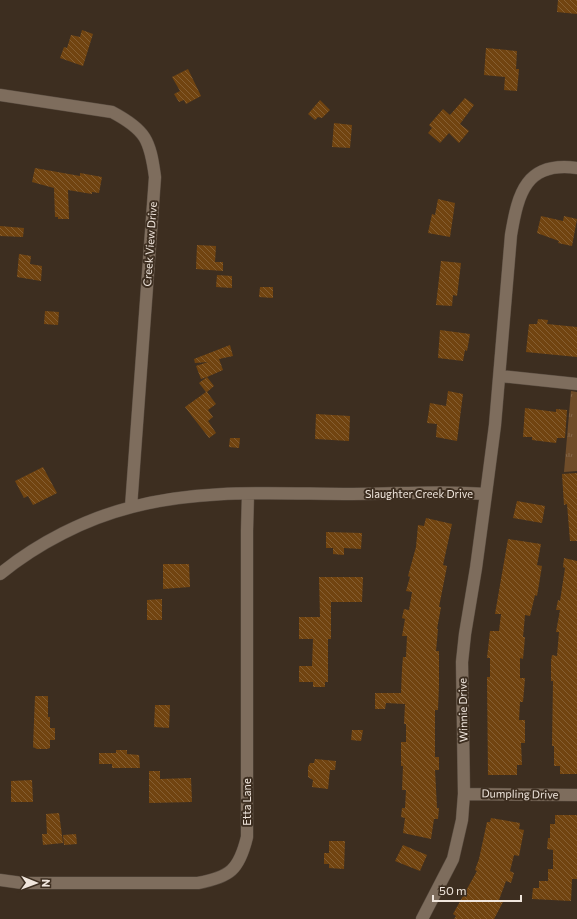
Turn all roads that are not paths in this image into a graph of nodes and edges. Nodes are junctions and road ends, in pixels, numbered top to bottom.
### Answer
1 (0, 95) edge
2 (577, 168) edge
3 (500, 376) junction
4 (577, 384) edge
5 (248, 494) junction
6 (486, 494) junction
7 (132, 507) junction
8 (0, 574) edge
9 (464, 794) junction
10 (577, 795) edge
11 (0, 880) edge
12 (422, 919) edge

1 - 7 street, Creek View Drive
2 - 3 street, Slaughter Creek Drive
3 - 4 street
3 - 6 street, Slaughter Creek Drive
5 - 6 street, Slaughter Creek Drive
5 - 7 street, Slaughter Creek Drive
5 - 11 street, Etta Lane
6 - 9 street, Winnie Drive
7 - 8 street, Slaughter Creek Drive
9 - 10 street, Dumpling Drive
9 - 12 street, Winnie Drive

